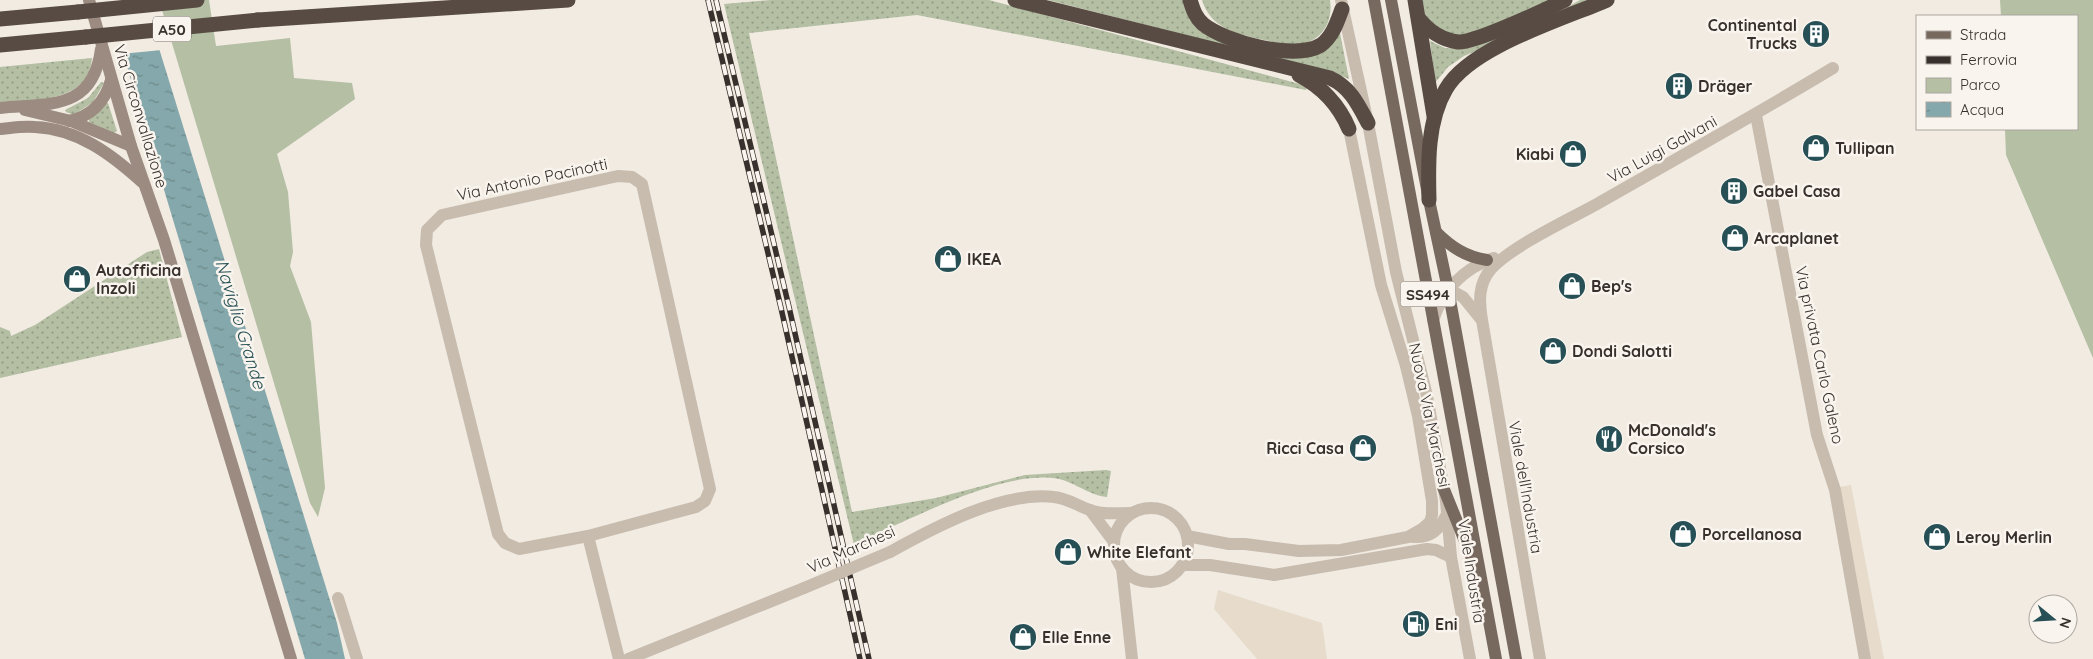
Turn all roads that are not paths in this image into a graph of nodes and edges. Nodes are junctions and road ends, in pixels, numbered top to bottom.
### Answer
1 (89, 0) edge
2 (197, 0) edge
3 (568, 0) edge
4 (1015, 0) edge
5 (1190, 0) edge
6 (1374, 0) edge
7 (1391, 0) edge
8 (1415, 0) edge
9 (1565, 0) edge
10 (1607, 0) edge
11 (1342, 4) edge
12 (0, 19) edge
13 (1419, 19) junction
14 (102, 44) junction
15 (0, 45) edge
16 (1277, 65) junction
17 (1834, 68) dead end
18 (112, 80) junction
19 (6, 107) edge
20 (1756, 115) junction
21 (1434, 117) junction
22 (71, 121) junction
23 (1368, 123) junction
24 (35, 127) junction
25 (0, 129) edge
26 (1349, 129) joint
27 (131, 146) junction
28 (144, 183) junction
29 (1429, 200) junction
30 (1436, 232) junction
31 (1507, 256) junction
32 (1487, 260) junction
33 (1448, 289) junction
34 (1433, 320) junction
35 (1482, 320) junction
36 (1443, 487) junction
37 (1090, 510) junction
38 (1131, 513) junction
39 (1447, 514) junction
40 (588, 536) junction
41 (1187, 536) junction
42 (1408, 537) junction
43 (1114, 542) junction
44 (1451, 557) junction
45 (1182, 565) junction
46 (1122, 568) junction
47 (1145, 582) junction
48 (1483, 587) junction
49 (338, 598) dead end
50 (1127, 613) junction
51 (290, 659) edge
52 (357, 659) edge
53 (619, 659) edge
54 (628, 659) edge
55 (1132, 659) edge
56 (1470, 659) edge
57 (1496, 659) edge
58 (1516, 659) edge
59 (1540, 659) edge
60 (1865, 659) edge

1 - 14 main road, Via Circonvallazione
2 - 12 highway, A50, bridge
3 - 15 highway, A50, bridge
4 - 16 highway
5 - 11 highway
6 - 34 main road, SS494
7 - 29 main road, SS494
8 - 13 highway
9 - 13 highway
10 - 21 highway
11 - 23 street, Viale Industria
13 - 21 highway
14 - 18 main road, Via Circonvallazione
14 - 19 main road
16 - 23 highway
16 - 26 highway
17 - 20 street, Via Luigi Galvani
18 - 22 main road
18 - 27 main road, Via Circonvallazione
19 - 22 main road
20 - 31 street, Via Luigi Galvani
20 - 60 street, Via privata Carlo Galeno
21 - 29 highway
22 - 24 main road
22 - 27 main road
23 - 36 street, Viale Industria
24 - 25 main road
24 - 28 main road
26 - 42 street, Nuova Via Marchesi
27 - 28 main road, Via Circonvallazione
28 - 51 main road, Via Circonvallazione
29 - 30 main road, SS494
30 - 32 main road
30 - 33 main road, SS494
31 - 32 street, Via Luigi Galvani
31 - 35 street, Via Luigi Galvani
32 - 33 street, Via Luigi Galvani
33 - 34 street
33 - 35 street
33 - 58 main road, SS494
34 - 48 main road, SS494
35 - 59 street, Viale dell'Industria
36 - 39 street, Viale Industria
36 - 48 main road
37 - 38 street, Via Marchesi
37 - 43 street
37 - 54 street, Via Marchesi, bridge
38 - 41 street
38 - 43 street
39 - 42 street
39 - 44 street, Viale Industria
40 - 40 street, Via Antonio Pacinotti
40 - 53 street
41 - 42 street, Nuova Via Marchesi
41 - 45 street
43 - 46 street
44 - 45 street
44 - 56 street, Viale Industria
45 - 47 street
46 - 47 street
46 - 50 street
47 - 50 street
48 - 57 main road, SS494
49 - 52 street
50 - 55 street

